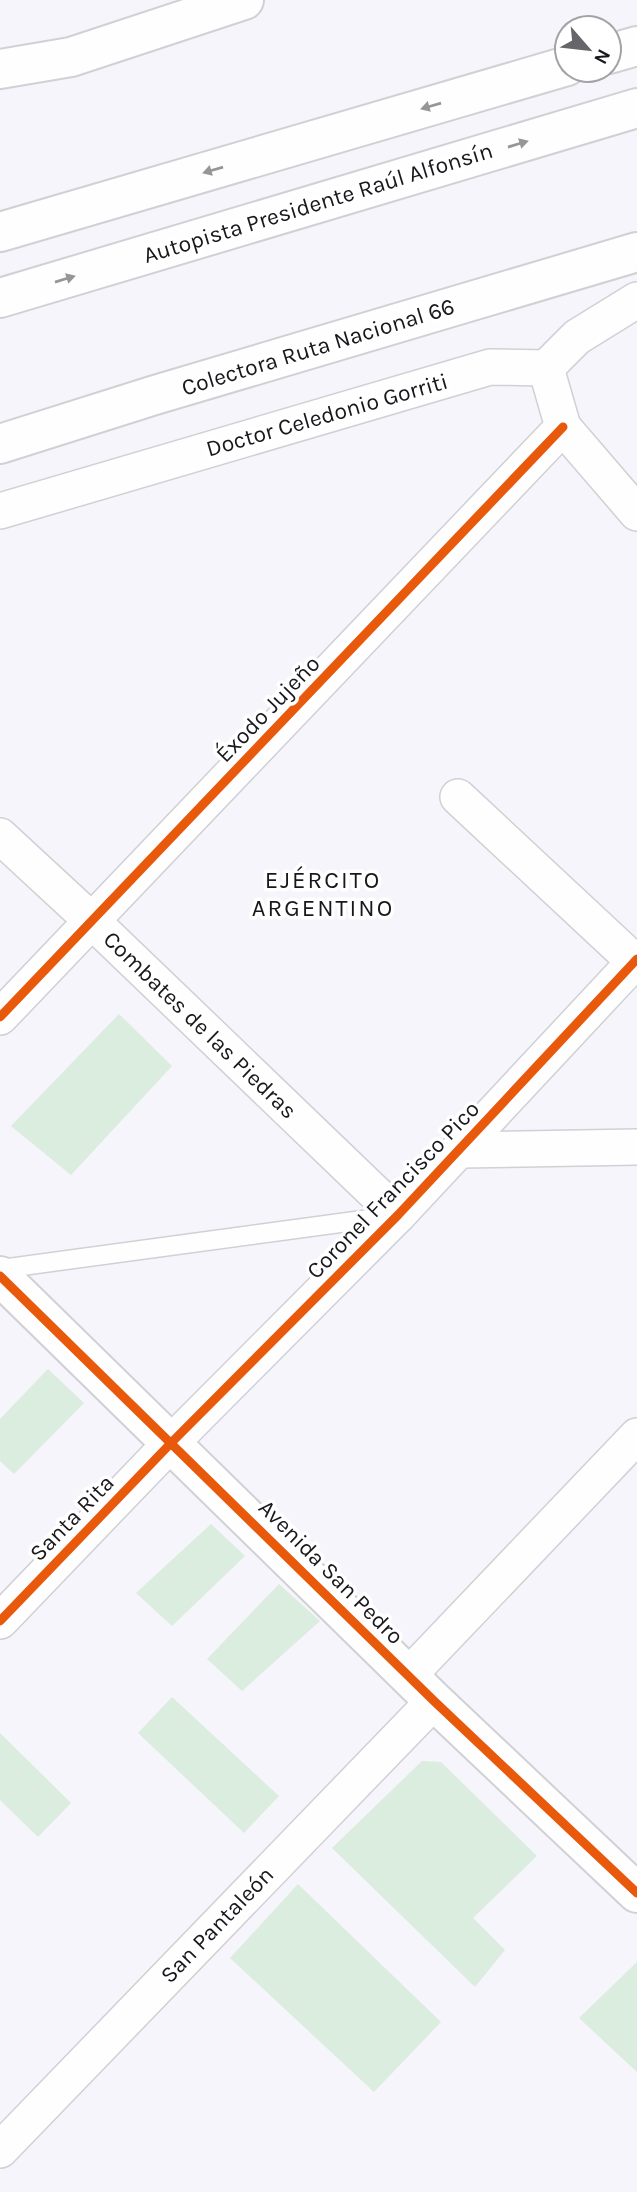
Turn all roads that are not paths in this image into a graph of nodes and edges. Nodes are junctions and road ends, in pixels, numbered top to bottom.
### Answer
1 (244, 0) edge
2 (0, 69) edge
3 (553, 70) edge
4 (637, 108) edge
5 (0, 232) edge
6 (637, 252) edge
7 (0, 298) edge
8 (637, 300) edge
9 (546, 368) junction
10 (563, 428) junction
11 (0, 444) edge
12 (0, 511) edge
13 (637, 513) edge
14 (458, 797) dead end
15 (0, 836) edge
16 (92, 921) junction
17 (636, 961) edge
18 (0, 1017) edge
19 (637, 1147) edge
20 (460, 1150) junction
21 (398, 1215) junction
22 (0, 1269) edge
23 (0, 1276) edge
24 (637, 1436) edge
25 (173, 1442) junction
26 (0, 1621) edge
27 (421, 1688) junction
28 (637, 1893) edge
29 (0, 2150) edge

1 - 2 main road
3 -> 5 main road
7 -> 4 main road, Autopista Presidente Raúl Alfonsín
6 - 11 main road, Colectora Ruta Nacional 66
8 - 9 street
9 - 10 street
9 - 12 street, Doctor Celedonio Gorriti
10 - 13 street
10 - 16 street, Éxodo Jujeño
14 - 17 street
15 - 16 street, Combates de las Piedras
16 - 18 street, Éxodo Jujeño
16 - 21 street, Combates de las Piedras
17 - 20 street, Coronel Francisco Pico
19 - 20 street, Coronel Francisco Pico
20 - 21 street, Coronel Francisco Pico
21 - 22 lane
21 - 25 street, Coronel Francisco Pico
23 - 25 main road, Avenida San Pedro
24 - 27 street, San Pantaleón
25 - 26 street, Santa Rita
25 - 27 main road, Avenida San Pedro
27 - 28 main road, Avenida San Pedro
27 - 29 street, San Pantaleón

